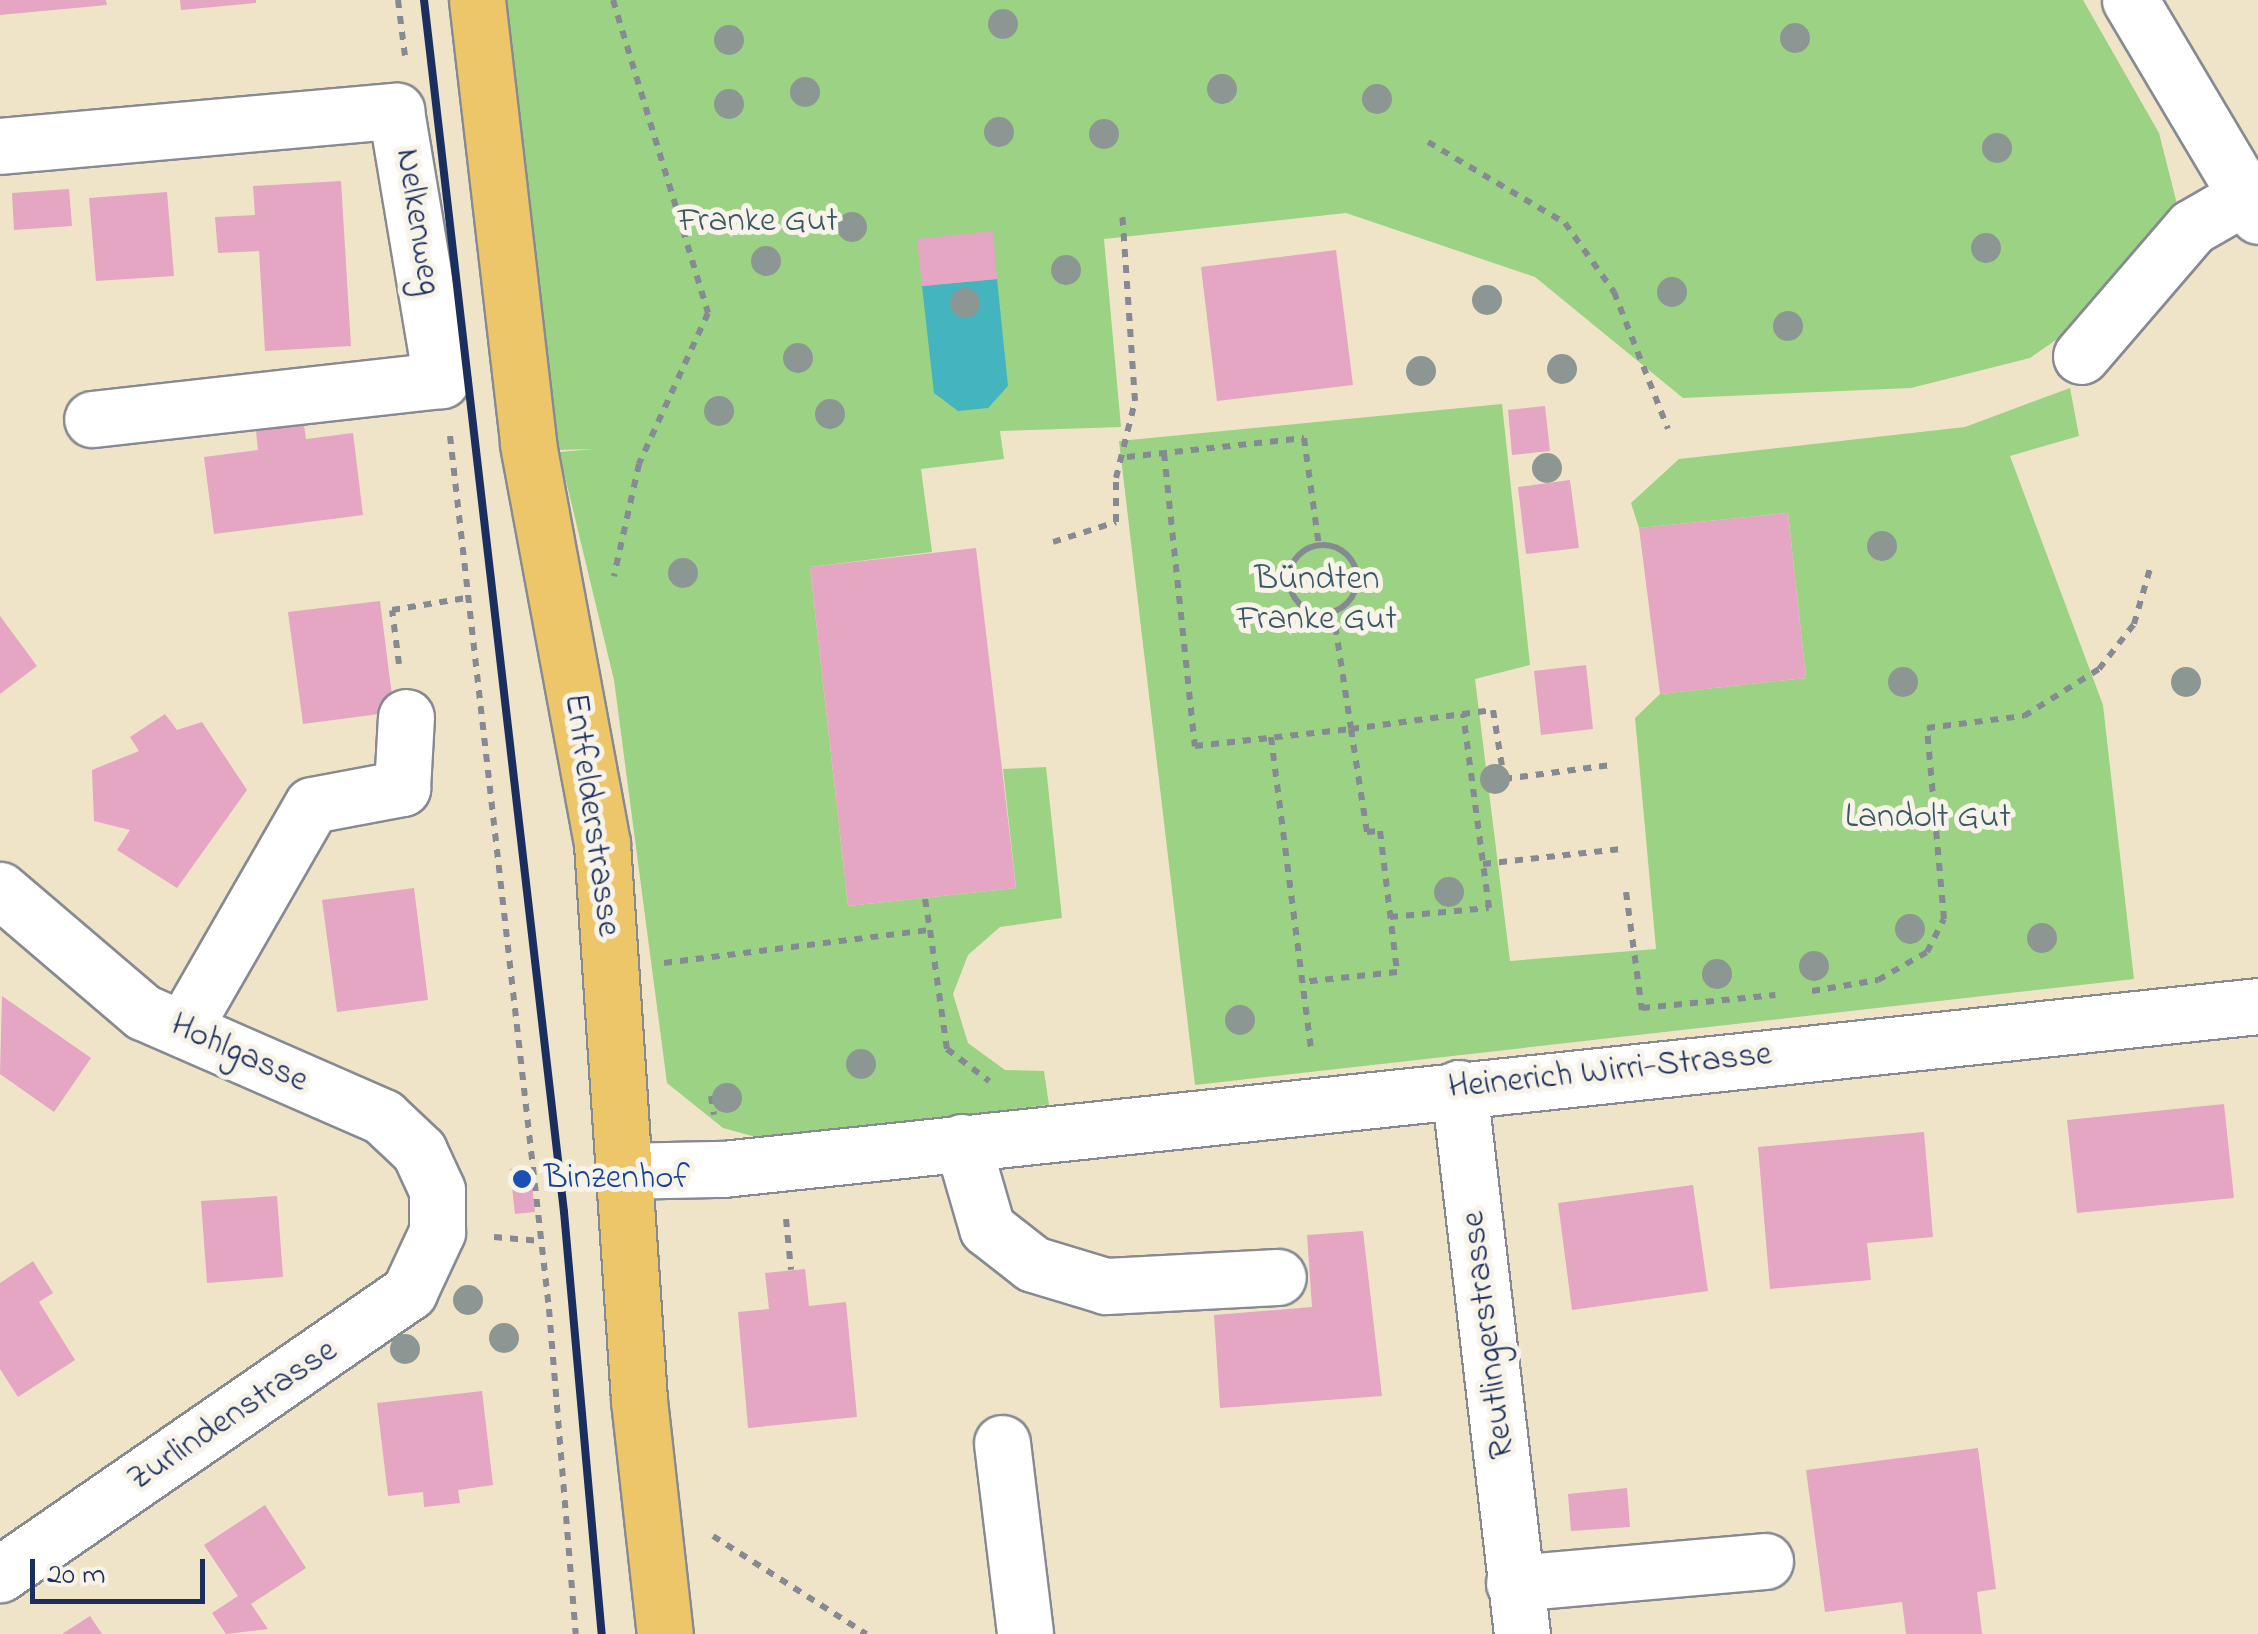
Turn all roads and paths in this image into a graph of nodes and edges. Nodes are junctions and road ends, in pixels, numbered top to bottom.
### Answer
1 (476, 0) edge
2 (2130, 0) edge
3 (613, 2) edge
4 (1428, 142) dead end
5 (0, 146) edge
6 (2254, 200) edge
7 (1122, 212) dead end
8 (2081, 356) dead end
9 (441, 380) junction
10 (92, 419) dead end
11 (1668, 430) dead end
12 (1164, 453) junction
13 (1127, 456) junction
14 (1052, 542) dead end
15 (1319, 546) junction
16 (2150, 565) dead end
17 (613, 583) dead end
18 (466, 598) junction
19 (1333, 611) junction
20 (1463, 714) junction
21 (406, 717) joint
22 (1351, 729) junction
23 (1271, 737) junction
24 (1611, 765) dead end
25 (1621, 849) dead end
26 (1483, 864) junction
27 (0, 890) edge
28 (1626, 892) dead end
29 (925, 899) dead end
30 (1390, 917) junction
31 (930, 930) junction
32 (658, 964) dead end
33 (1302, 982) junction
34 (2258, 1006) edge
35 (1642, 1008) junction
36 (183, 1029) junction
37 (1312, 1059) dead end
38 (1650, 1068) junction
39 (1004, 1086) dead end
40 (1459, 1088) junction
41 (962, 1142) junction
42 (624, 1172) junction
43 (786, 1220) dead end
44 (438, 1232) joint
45 (791, 1270) dead end
46 (1278, 1277) dead end
47 (1002, 1443) dead end
48 (706, 1531) dead end
49 (1766, 1562) dead end
50 (0, 1574) edge
51 (1518, 1608) edge
52 (576, 1634) edge
53 (665, 1634) edge
54 (866, 1634) edge
55 (1026, 1634) edge

1 - 42 main road, Entfelderstrasse
2 - 6 street
3 - 17 path
4 - 11 path
5 - 9 street, Nelkenweg
6 - 8 street
7 - 13 path
9 - 10 street
9 - 18 path
12 - 13 path
12 - 15 path
12 - 23 path
13 - 14 path
15 - 19 path
15 - 19 path
16 - 35 path
18 - 21 path
18 - 52 path
19 - 22 path
20 - 22 path
20 - 24 path
20 - 26 path
21 - 36 street
22 - 23 path
22 - 30 path
23 - 33 path
25 - 26 path
26 - 30 path
27 - 36 street, Hohlgasse
28 - 35 path
29 - 31 path
30 - 33 path
31 - 32 path
31 - 39 path
33 - 37 path
34 - 38 street, Heinerich Wirri-Strasse
35 - 38 path
36 - 44 street, Hohlgasse
38 - 40 street, Heinerich Wirri-Strasse
40 - 41 street, Heinerich Wirri-Strasse
40 - 51 street, Reutlingerstrasse
41 - 42 street, Heinerich Wirri-Strasse
41 - 46 street
42 - 53 main road, Entfelderstrasse
43 - 45 path
44 - 50 street, Zurlindenstrasse
47 - 55 street
48 - 54 path
49 - 51 street, Reutlingerstrasse

